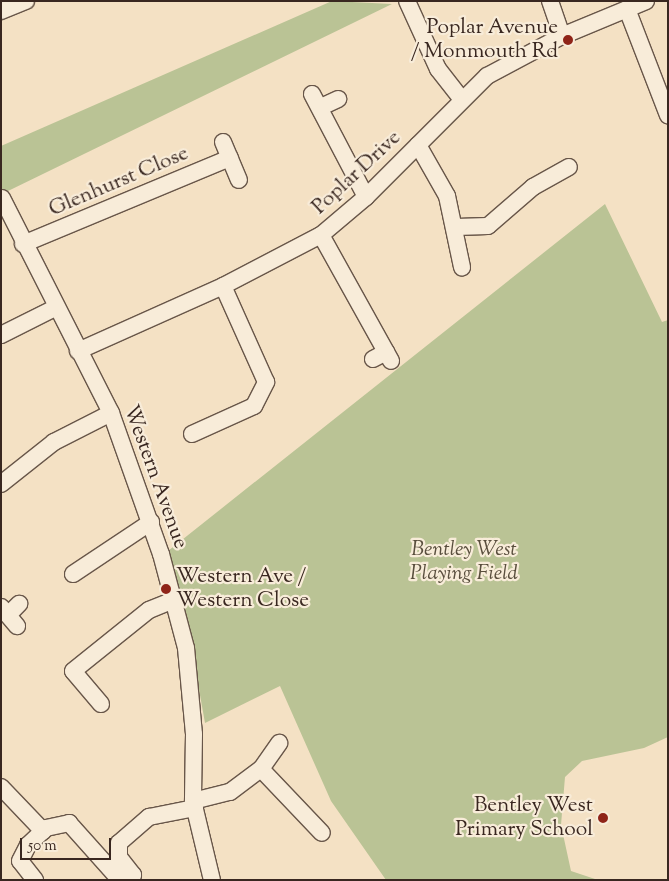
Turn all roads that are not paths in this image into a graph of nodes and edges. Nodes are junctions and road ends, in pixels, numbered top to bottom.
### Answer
1 (26, 1) edge
2 (407, 1) edge
3 (550, 1) edge
4 (646, 1) edge
5 (627, 10) junction
6 (1, 11) edge
7 (562, 36) junction
8 (460, 98) junction
9 (338, 99) dead end
10 (668, 115) edge
11 (222, 142) dead end
12 (418, 145) junction
13 (230, 158) junction
14 (569, 168) dead end
15 (239, 180) dead end
16 (366, 197) junction
17 (2, 198) edge
18 (456, 228) junction
19 (321, 235) junction
20 (23, 244) junction
21 (462, 267) dead end
22 (224, 286) junction
23 (55, 308) junction
24 (1, 335) edge
25 (78, 351) junction
26 (384, 357) dead end
27 (111, 413) junction
28 (192, 434) dead end
29 (1, 484) edge
30 (151, 522) junction
31 (73, 574) dead end
32 (174, 600) junction
33 (101, 704) dead end
34 (279, 743) dead end
35 (261, 769) junction
36 (1, 787) edge
37 (194, 804) junction
38 (43, 831) junction
39 (322, 833) dead end
40 (35, 880) edge
41 (120, 880) edge
42 (126, 880) edge
43 (212, 880) edge

1 - 6 street
2 - 8 street
3 - 7 street
4 - 5 street, Poplar Drive
5 - 7 street, Poplar Drive
5 - 10 street
7 - 8 street, Poplar Drive
8 - 12 street, Poplar Drive
9 - 16 street
11 - 13 street
12 - 16 street, Poplar Drive
12 - 18 street
13 - 15 street
13 - 20 street, Glenhurst Close
14 - 18 street
16 - 19 street, Poplar Drive
17 - 20 street, Western Avenue
18 - 21 street
19 - 22 street, Poplar Drive
19 - 26 street
20 - 23 street, Western Avenue
22 - 25 street, Poplar Drive
22 - 28 street
23 - 24 street
23 - 25 street, Western Avenue
25 - 27 street, Western Avenue
27 - 29 street
27 - 30 street, Western Avenue
30 - 31 street
30 - 32 street, Western Avenue
32 - 33 street
32 - 37 street, Western Avenue
34 - 35 street
35 - 37 street
35 - 39 street
36 - 38 street
37 - 42 street
37 - 43 street, Western Avenue
38 - 40 street
38 - 41 street

